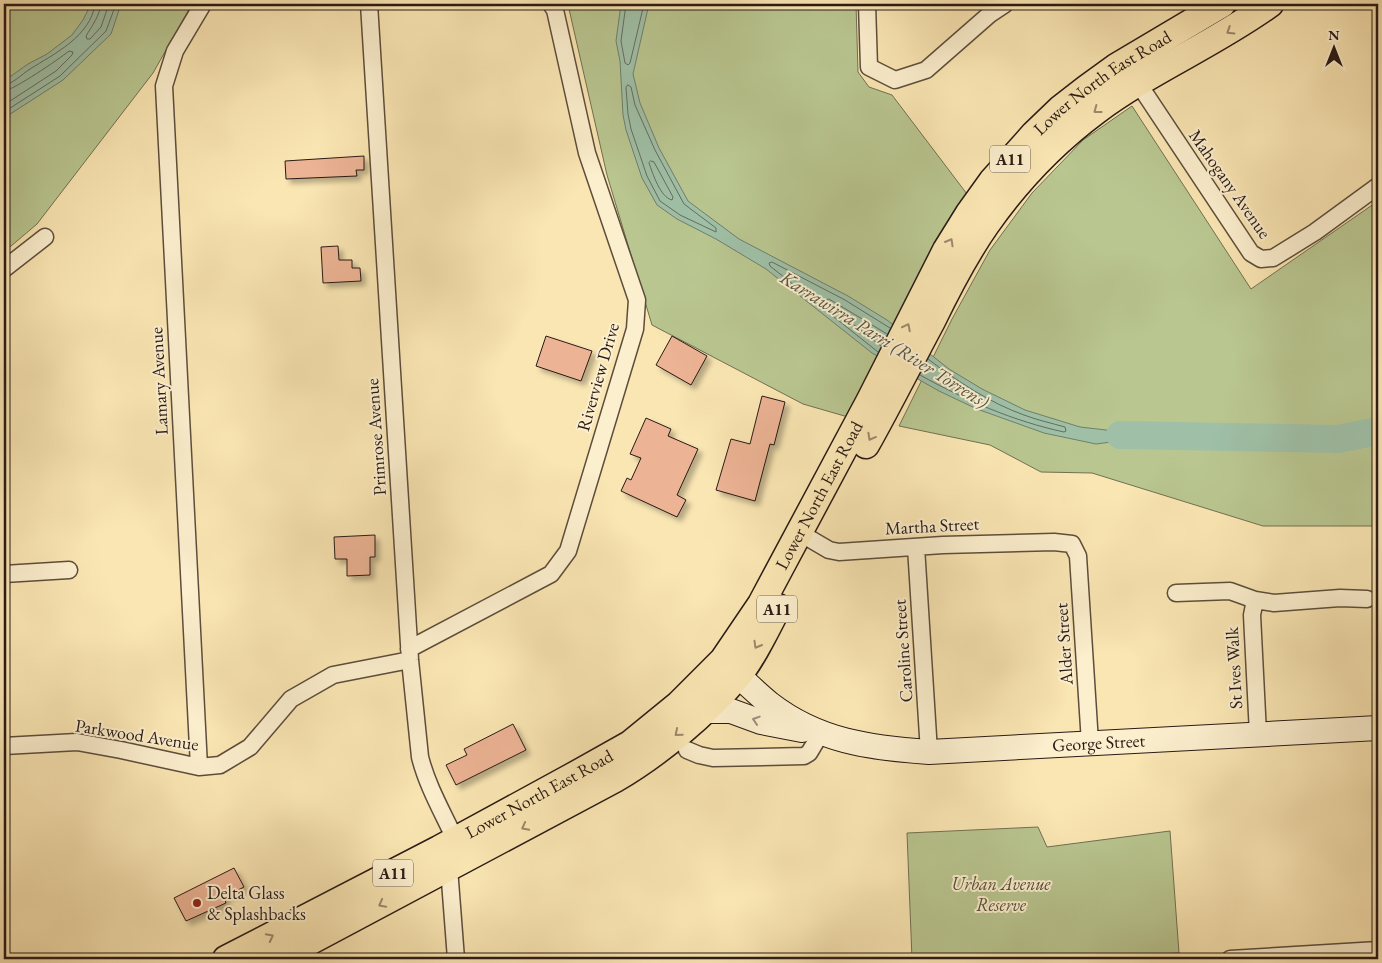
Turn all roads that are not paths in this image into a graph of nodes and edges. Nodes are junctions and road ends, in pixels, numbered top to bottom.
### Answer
1 (203, 4) edge
2 (369, 4) edge
3 (551, 4) edge
4 (867, 4) edge
5 (1005, 4) edge
6 (1222, 4) edge
7 (1270, 4) edge
8 (1131, 72) junction
9 (1378, 186) edge
10 (45, 237) dead end
11 (4, 269) edge
12 (807, 537) junction
13 (1072, 544) joint
14 (916, 547) junction
15 (69, 570) dead end
16 (4, 574) edge
17 (1176, 594) dead end
18 (1367, 599) dead end
19 (1256, 600) junction
20 (410, 655) junction
21 (731, 668) junction
22 (702, 711) junction
23 (1378, 728) edge
24 (821, 733) junction
25 (1258, 734) junction
26 (1090, 743) junction
27 (4, 746) edge
28 (687, 750) dead end
29 (929, 752) junction
30 (199, 766) junction
31 (452, 854) junction
32 (1378, 950) edge
33 (226, 959) edge
34 (277, 959) edge
35 (456, 959) edge
36 (1230, 959) edge

1 - 30 street, Lamary Avenue
2 - 20 street, Primrose Avenue
3 - 20 street, Riverview Drive
4 - 5 street
6 - 8 main road, Lower North East Road / A11
7 -> 8 main road, Lower North East Road / A11
8 - 9 street, Mahogany Avenue
8 - 12 main road, Lower North East Road / A11
10 - 11 street
12 - 14 street, Martha Street
12 - 21 main road, Lower North East Road / A11
13 - 14 street, Martha Street
13 - 26 street, Alder Street
14 - 29 street, Caroline Street
15 - 16 street
17 - 19 street
18 - 19 street
19 - 25 street, St Ives Walk
20 - 30 street, Parkwood Avenue
20 - 31 street, Primrose Avenue
21 - 22 main road, Lower North East Road / A11
21 - 24 street, George Street
21 - 31 main road, Lower North East Road / A11
24 -> 22 street, George Street
22 -> 31 main road, Lower North East Road / A11
23 - 25 street, George Street
24 - 28 street
24 - 29 street, George Street
25 - 26 street, George Street
26 - 29 street, George Street
27 - 30 street, Parkwood Avenue
33 -> 31 main road, Lower North East Road / A11
31 -> 34 main road, Lower North East Road / A11
31 - 35 street
32 - 36 street

